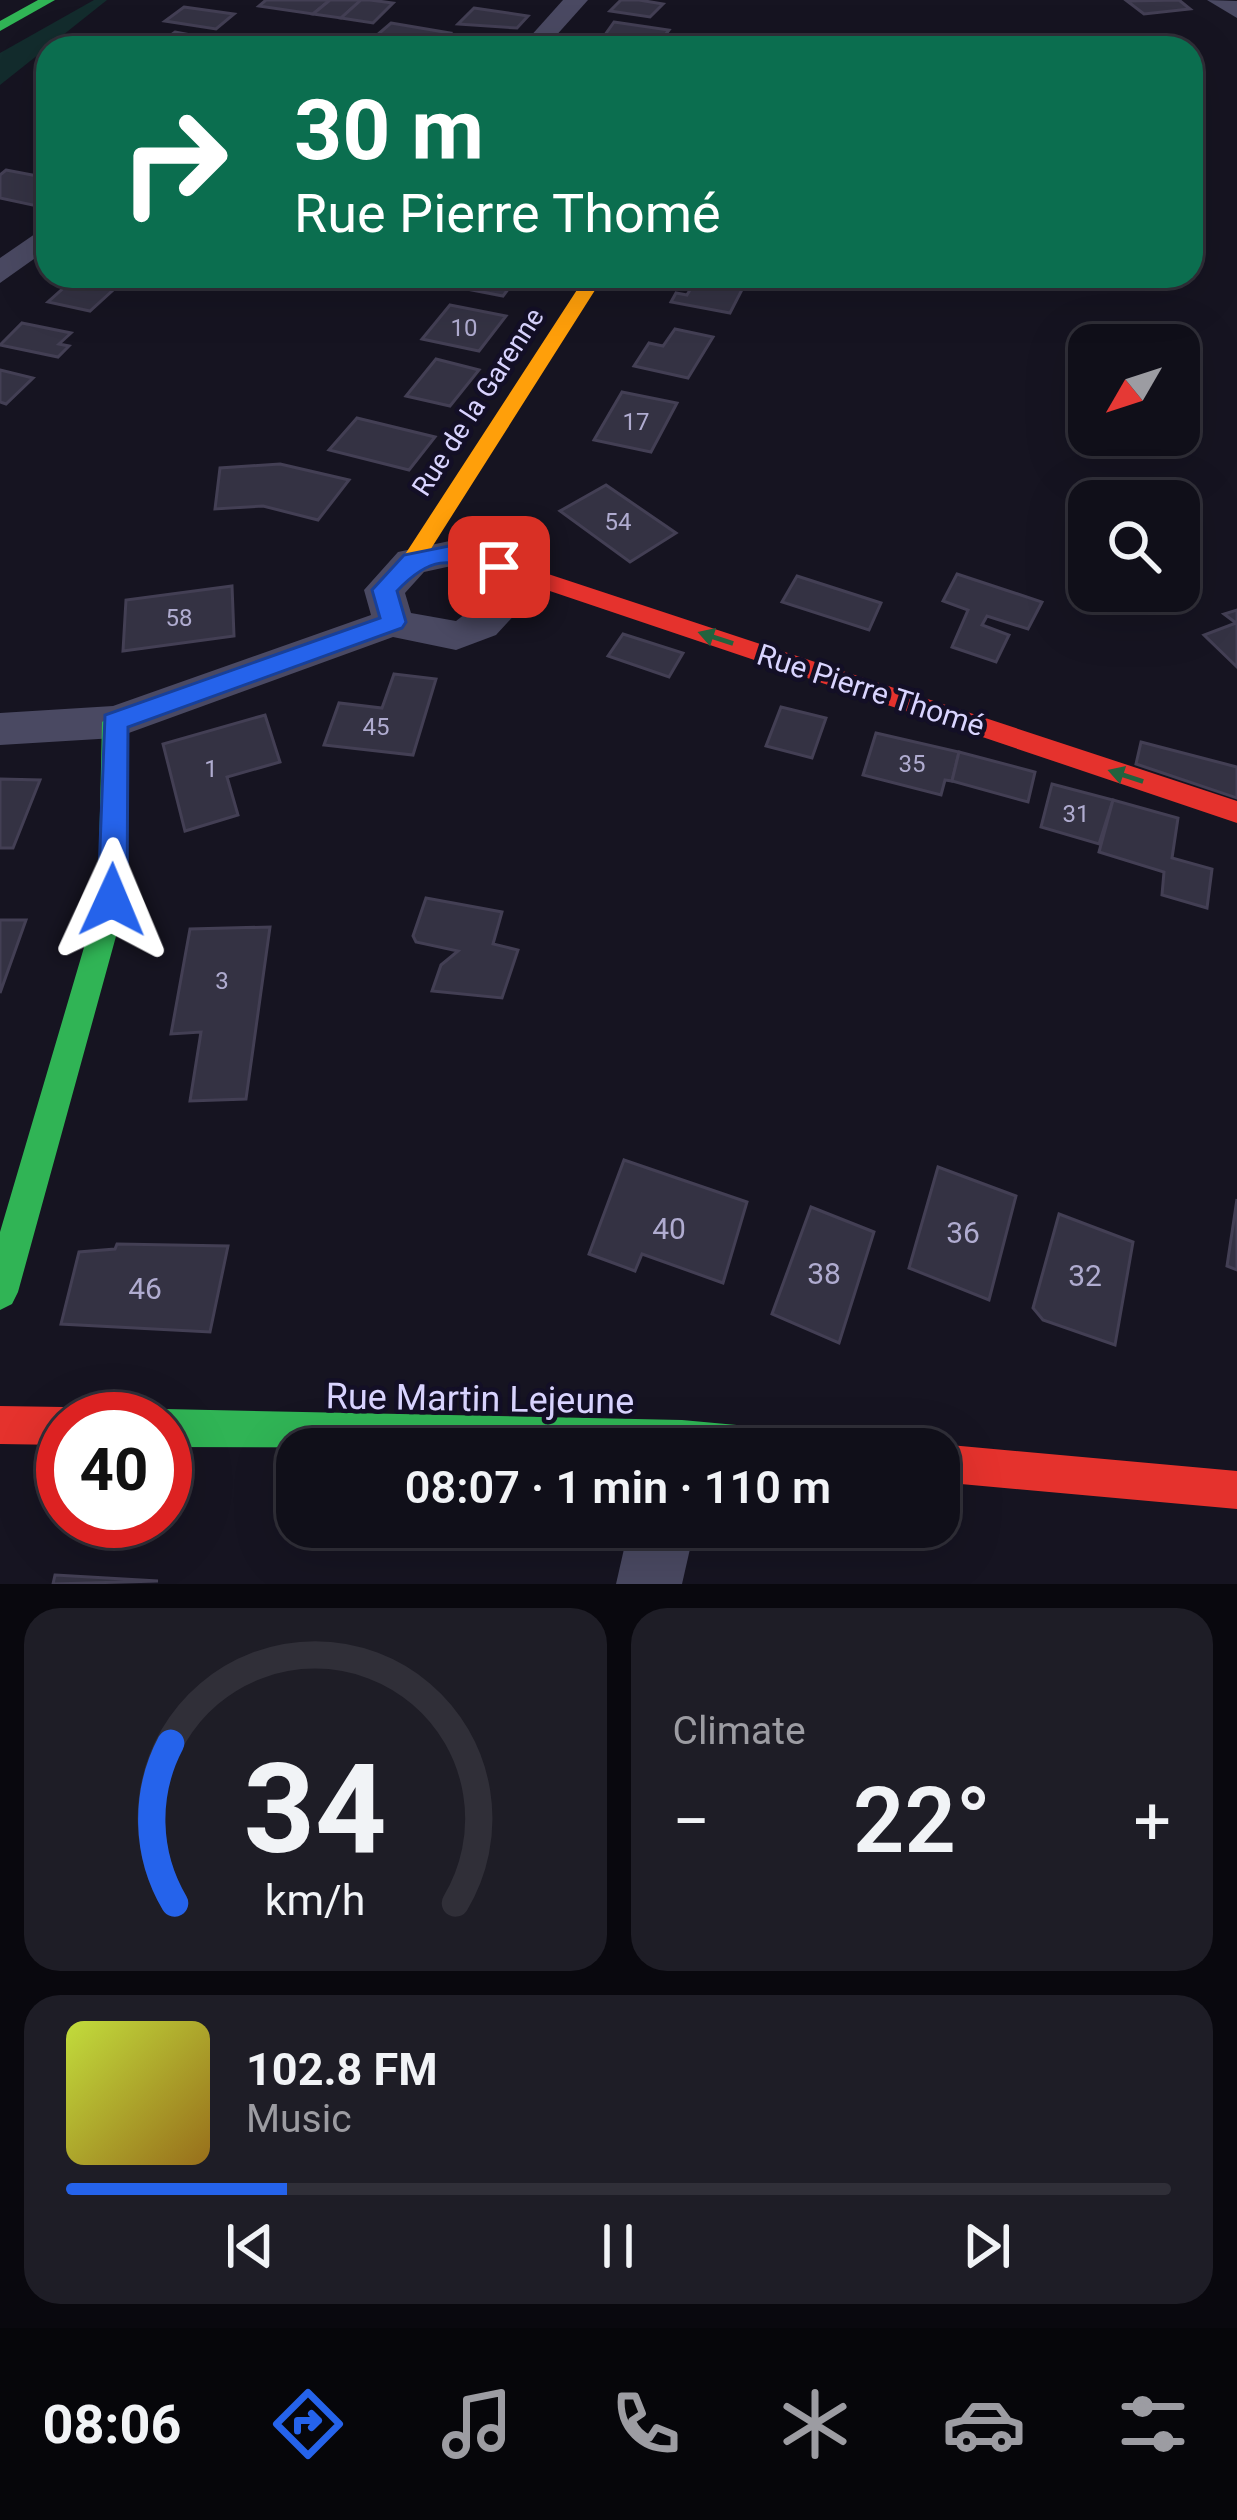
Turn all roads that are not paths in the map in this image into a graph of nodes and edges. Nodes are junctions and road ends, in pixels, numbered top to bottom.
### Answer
1 (48, 0) edge
2 (576, 0) edge
3 (1219, 0) edge
4 (1237, 11) edge
5 (0, 27) edge
6 (543, 36) edge
7 (36, 244) edge
8 (0, 274) edge
9 (587, 288) edge
10 (412, 561) junction
11 (504, 585) junction
12 (393, 622) junction
13 (115, 722) junction
14 (0, 729) edge
15 (1237, 812) edge
16 (0, 1292) edge
17 (0, 1425) edge
18 (36, 1426) edge
19 (192, 1429) edge
20 (276, 1431) edge
21 (960, 1464) edge
22 (1237, 1490) edge
23 (658, 1548) edge
24 (650, 1584) edge

1 - 5 main road
2 - 6 street
3 - 4 street
7 - 8 street
9 - 10 main road, Rue de la Garenne
10 - 11 street
10 - 12 street
11 - 12 street
15 -> 11 main road, Rue Pierre Thomé
12 - 13 street
13 - 14 street
13 - 16 main road
17 - 18 main road
19 - 20 main road, Rue Martin Lejeune
21 - 22 main road
23 - 24 street

